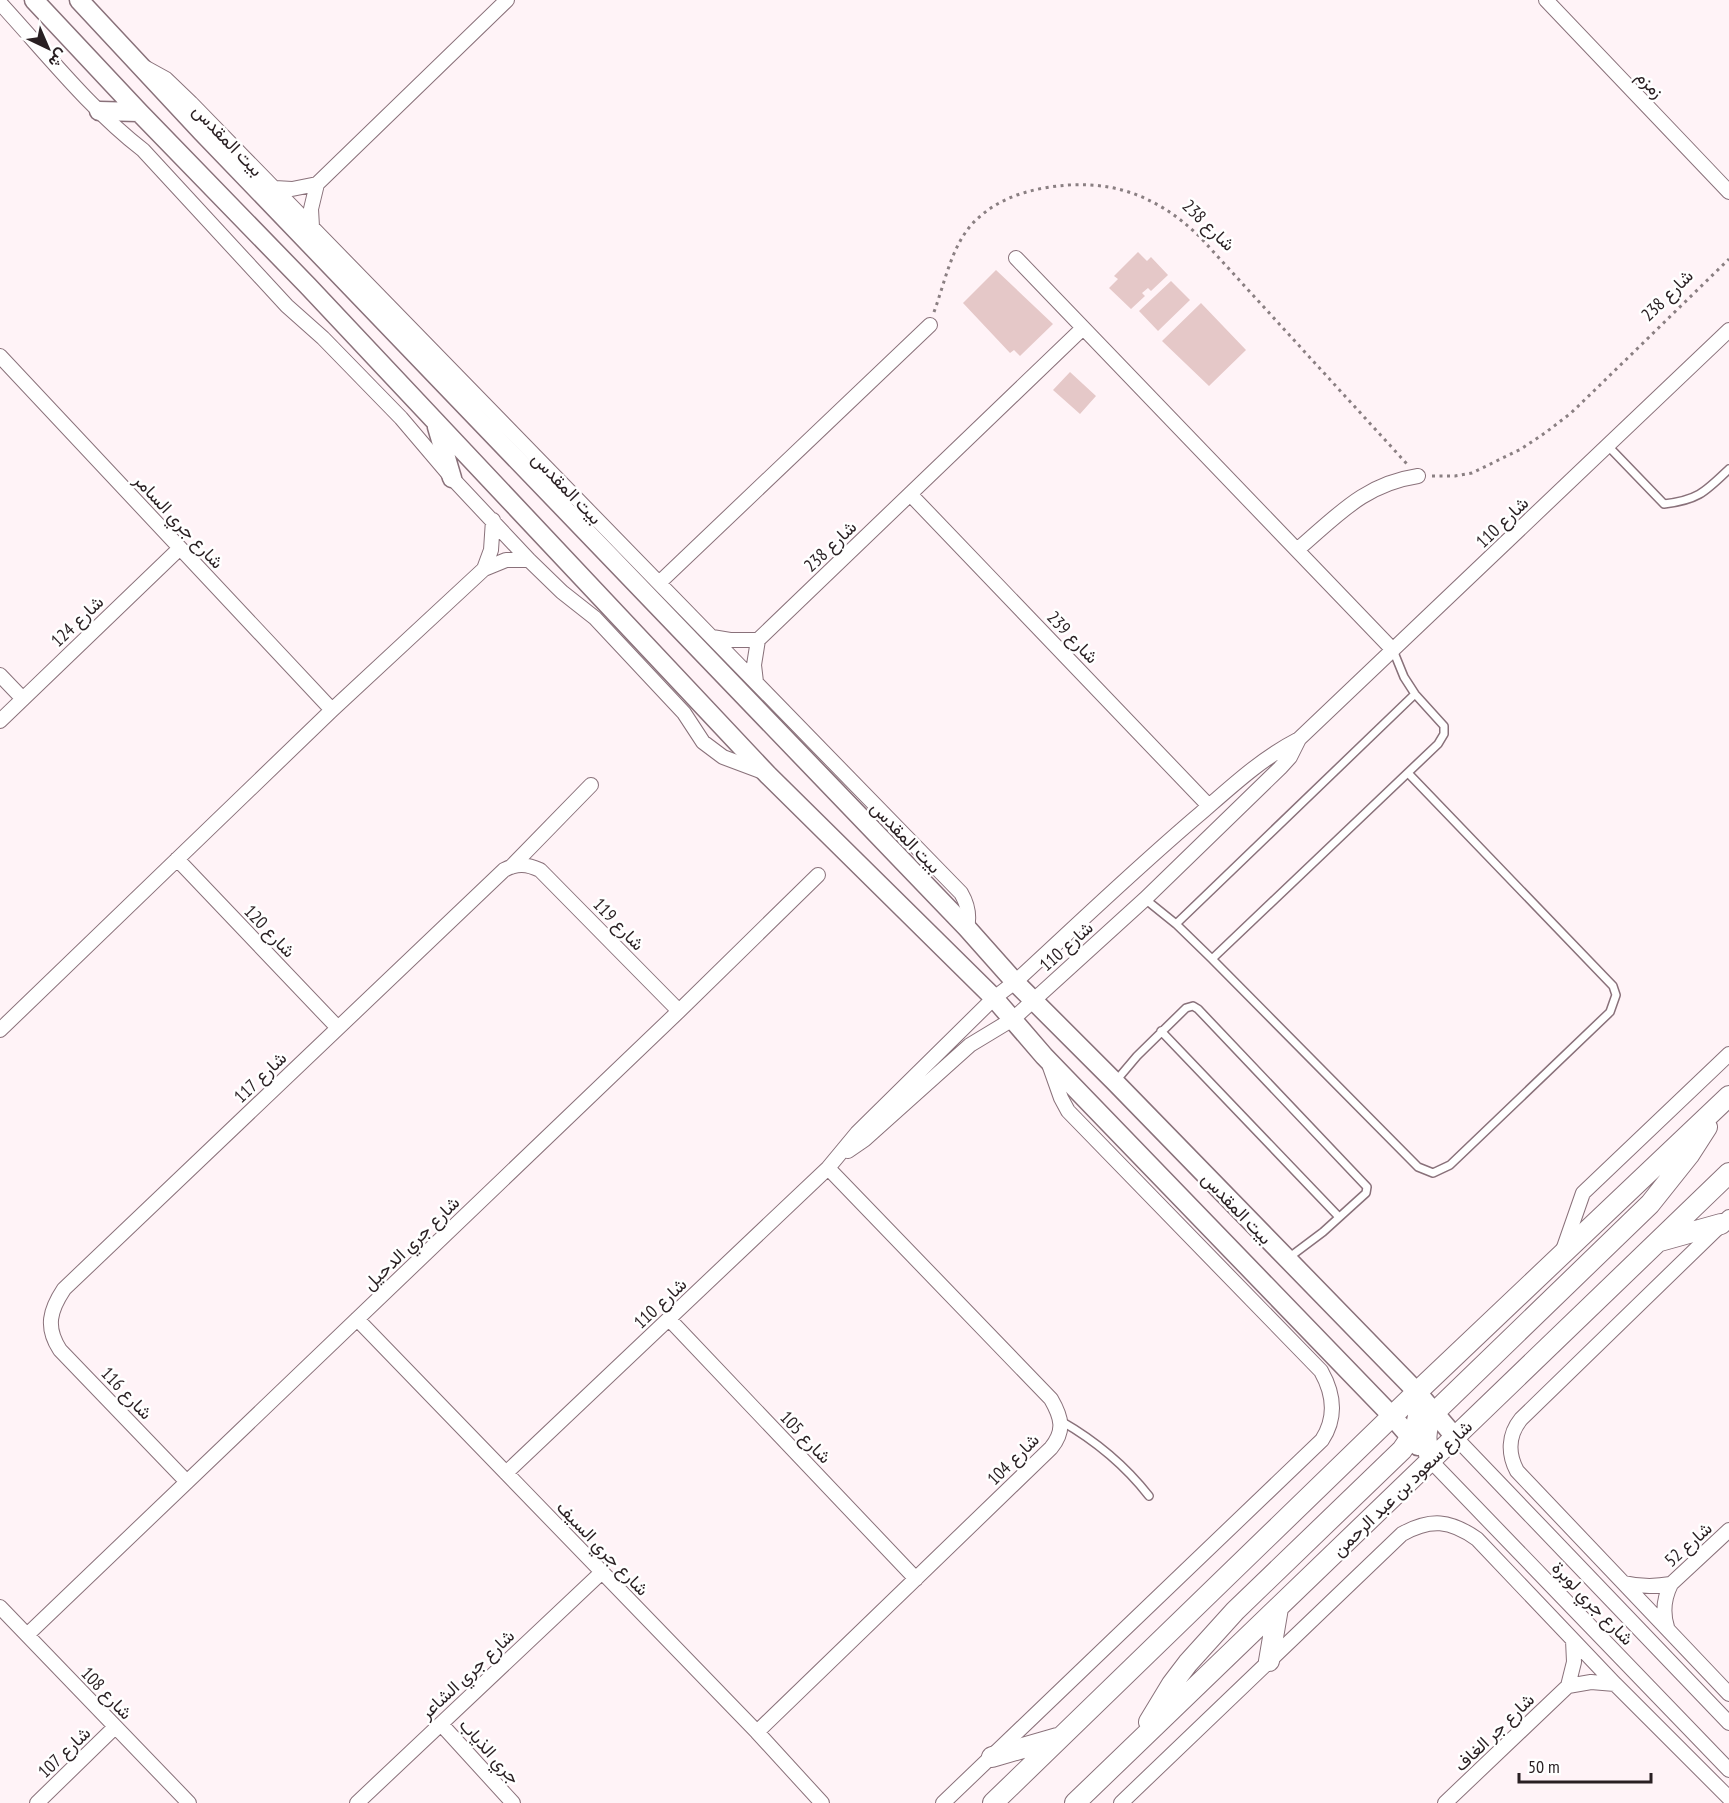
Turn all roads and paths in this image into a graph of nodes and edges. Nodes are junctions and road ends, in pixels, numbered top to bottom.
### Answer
1 (34, 0) edge
2 (79, 0) edge
3 (507, 0) edge
4 (1545, 0) edge
5 (0, 3) edge
6 (141, 66) junction
7 (99, 111) junction
8 (139, 112) junction
9 (317, 184) junction
10 (275, 188) junction
11 (1729, 192) edge
12 (312, 227) junction
13 (1016, 258) dead end
14 (1729, 259) edge
15 (358, 284) junction
16 (930, 325) joint
17 (1083, 328) junction
18 (1729, 330) edge
19 (0, 356) edge
20 (434, 420) junction
21 (1608, 446) junction
22 (1729, 469) edge
23 (1418, 476) junction
24 (452, 478) junction
25 (910, 494) junction
26 (493, 520) junction
27 (180, 548) junction
28 (1297, 550) junction
29 (529, 560) junction
30 (484, 569) junction
31 (659, 583) junction
32 (712, 637) junction
33 (758, 640) junction
34 (1393, 650) junction
35 (0, 675) edge
36 (756, 682) junction
37 (1415, 694) junction
38 (23, 699) junction
39 (332, 710) junction
40 (0, 721) edge
41 (1299, 739) junction
42 (1408, 773) junction
43 (768, 775) junction
44 (591, 785) dead end
45 (1209, 806) junction
46 (177, 859) junction
47 (511, 867) junction
48 (818, 875) dead end
49 (1145, 899) junction
50 (1176, 924) junction
51 (967, 928) junction
52 (1212, 959) junction
53 (1015, 982) junction
54 (994, 998) junction
55 (1034, 1000) junction
56 (679, 1011) junction
57 (1013, 1019) junction
58 (338, 1028) junction
59 (0, 1030) edge
60 (1161, 1031) junction
61 (1729, 1054) edge
62 (1044, 1056) junction
63 (1115, 1082) junction
64 (1726, 1099) edge
65 (833, 1163) junction
66 (1729, 1173) edge
67 (1340, 1217) junction
68 (1725, 1221) edge
69 (1658, 1242) junction
70 (1560, 1257) junction
71 (1287, 1260) junction
72 (357, 1319) junction
73 (669, 1319) junction
74 (50, 1324) joint
75 (1417, 1392) junction
76 (1434, 1413) junction
77 (1392, 1416) junction
78 (1061, 1422) junction
79 (1455, 1437) junction
80 (1411, 1438) junction
81 (1431, 1461) junction
82 (506, 1473) junction
83 (187, 1482) junction
84 (1149, 1496) dead end
85 (1729, 1530) edge
86 (602, 1572) junction
87 (916, 1579) junction
88 (1624, 1583) junction
89 (1671, 1584) junction
90 (0, 1607) edge
91 (1278, 1608) junction
92 (1667, 1628) junction
93 (27, 1635) junction
94 (1573, 1640) junction
95 (1269, 1661) junction
96 (1615, 1684) junction
97 (1568, 1686) junction
98 (1729, 1694) edge
99 (1729, 1723) edge
100 (441, 1724) junction
101 (115, 1727) junction
102 (757, 1732) junction
103 (1693, 1733) junction
104 (1062, 1736) junction
105 (1133, 1748) junction
106 (992, 1757) junction
107 (1701, 1769) junction
108 (1729, 1770) edge
109 (1729, 1798) edge
110 (37, 1803) edge
111 (189, 1803) edge
112 (357, 1803) edge
113 (513, 1803) edge
114 (822, 1803) edge
115 (943, 1803) edge
116 (993, 1803) edge
117 (1075, 1803) edge
118 (1121, 1803) edge
119 (1445, 1803) edge

1 - 8 street, بيت المقدس
2 - 6 street, بيت المقدس
3 - 9 street
4 - 11 street, زمزم
5 - 7 street, بيت المقدس
6 - 10 street, بيت المقدس
6 - 15 street, بيت المقدس
7 - 8 street
7 - 24 street, بيت المقدس
8 - 20 street, بيت المقدس
9 - 10 street
9 - 12 street
10 - 12 street, بيت المقدس
12 - 15 street, بيت المقدس
13 - 17 street
14 - 23 path, شارع 238
15 - 31 street, بيت المقدس
15 - 51 street, بيت المقدس
16 - 23 path, شارع 238
16 - 31 street
17 - 25 street, شارع 238
17 - 28 street
18 - 21 street, شارع 110
19 - 27 street, شارع جري السامر
20 - 24 street
20 - 43 street, بيت المقدس
21 - 22 lane
21 - 34 street, شارع 110
23 - 28 street
24 - 26 street, بيت المقدس
25 - 33 street, شارع 238
25 - 45 street, شارع 239
26 - 29 street, بيت المقدس
26 - 30 street
27 - 38 street, شارع 124
27 - 39 street, شارع جري السامر
28 - 34 street
29 - 30 street
29 - 43 street, بيت المقدس
30 - 39 street
31 - 32 street, بيت المقدس
32 - 33 street
32 - 36 street, بيت المقدس
33 - 36 street
34 - 37 lane
34 - 41 street, شارع 110
35 - 38 street
36 - 51 street, بيت المقدس
37 - 42 lane
37 - 50 lane
38 - 40 street, شارع 124
39 - 46 street
41 - 45 street, شارع 110
41 - 49 street, شارع 110
42 - 52 lane
42 - 52 lane
43 - 54 street, بيت المقدس
44 - 47 street, شارع 117
45 - 53 street, شارع 110
46 - 58 street, شارع 120
46 - 59 street
47 - 56 street, شارع 119
47 - 58 street, شارع 117
48 - 56 street, شارع جري الدحيل
49 - 50 lane
49 - 55 street, شارع 110
50 - 52 lane
51 - 53 street, بيت المقدس
53 - 54 street, شارع 110
53 - 55 street, بيت المقدس
54 - 57 street, بيت المقدس
54 - 65 street, شارع 110
55 - 57 street, شارع 110
55 - 63 street, بيت المقدس
56 - 72 street, شارع جري الدحيل
57 - 62 street, بيت المقدس
57 - 65 street, شارع 110
58 - 74 street, شارع 117
60 - 63 lane
60 - 67 lane
60 - 67 lane
61 - 70 street
62 - 77 street, بيت المقدس
62 - 106 street, بيت المقدس
63 - 71 street, بيت المقدس
64 - 70 main road
64 - 76 main road
65 - 73 street, شارع 110
65 - 78 street
66 - 69 main road, شارع سعود بن عبد الرحمن
67 - 71 lane
68 - 69 main road
68 - 88 street, شارع جري لوبرة
69 - 79 main road, شارع سعود بن عبد الرحمن
70 - 75 main road
71 - 75 street, بيت المقدس
72 - 82 street, شارع جري السيف
72 - 83 street, شارع جري الدحيل
73 - 82 street, شارع 110
73 - 87 street, شارع 105
74 - 83 street, شارع 116
75 - 76 street, بيت المقدس
75 - 77 main road
75 - 80 main road
76 - 79 street, بيت المقدس
76 - 81 main road
77 - 80 street, بيت المقدس
77 - 104 main road
78 - 84 lane
78 - 87 street, شارع 104
79 - 81 main road, شارع سعود بن عبد الرحمن
79 - 99 street, شارع جري لوبرة
80 - 81 street, بيت المقدس
80 - 105 main road
81 - 91 main road, شارع سعود بن عبد الرحمن
81 - 103 street, شارع جري لوبرة
82 - 86 street, شارع جري السيف
83 - 93 street, شارع جري الدحيل
85 - 89 street, شارع 52
86 - 100 street, شارع جري الشاعر
86 - 102 street, شارع جري السيف
87 - 102 street, شارع 104
88 - 89 street, شارع 52
88 - 92 street, شارع جري لوبرة
89 - 92 street, شارع 52
90 - 93 street, شارع 108
91 - 95 main road
91 - 105 main road, شارع سعود بن عبد الرحمن
92 - 98 street, شارع جري لوبرة
93 - 101 street, شارع 108
94 - 95 street, شارع سعود بن عبد الرحمن
94 - 96 street
94 - 97 street
95 - 118 street, شارع سعود بن عبد الرحمن
96 - 97 street
96 - 107 street
97 - 119 street, شارع جر الغاف
100 - 112 street, شارع جري الشاعر
100 - 113 street, جري الذياب
101 - 110 street, شارع 107
101 - 111 street, شارع 108
102 - 114 street, شارع جري السيف
103 - 107 street
103 - 108 street, شارع جري لوبرة
104 - 106 main road
104 - 116 main road
105 - 117 main road, شارع سعود بن عبد الرحمن
106 - 115 street
107 - 109 street

